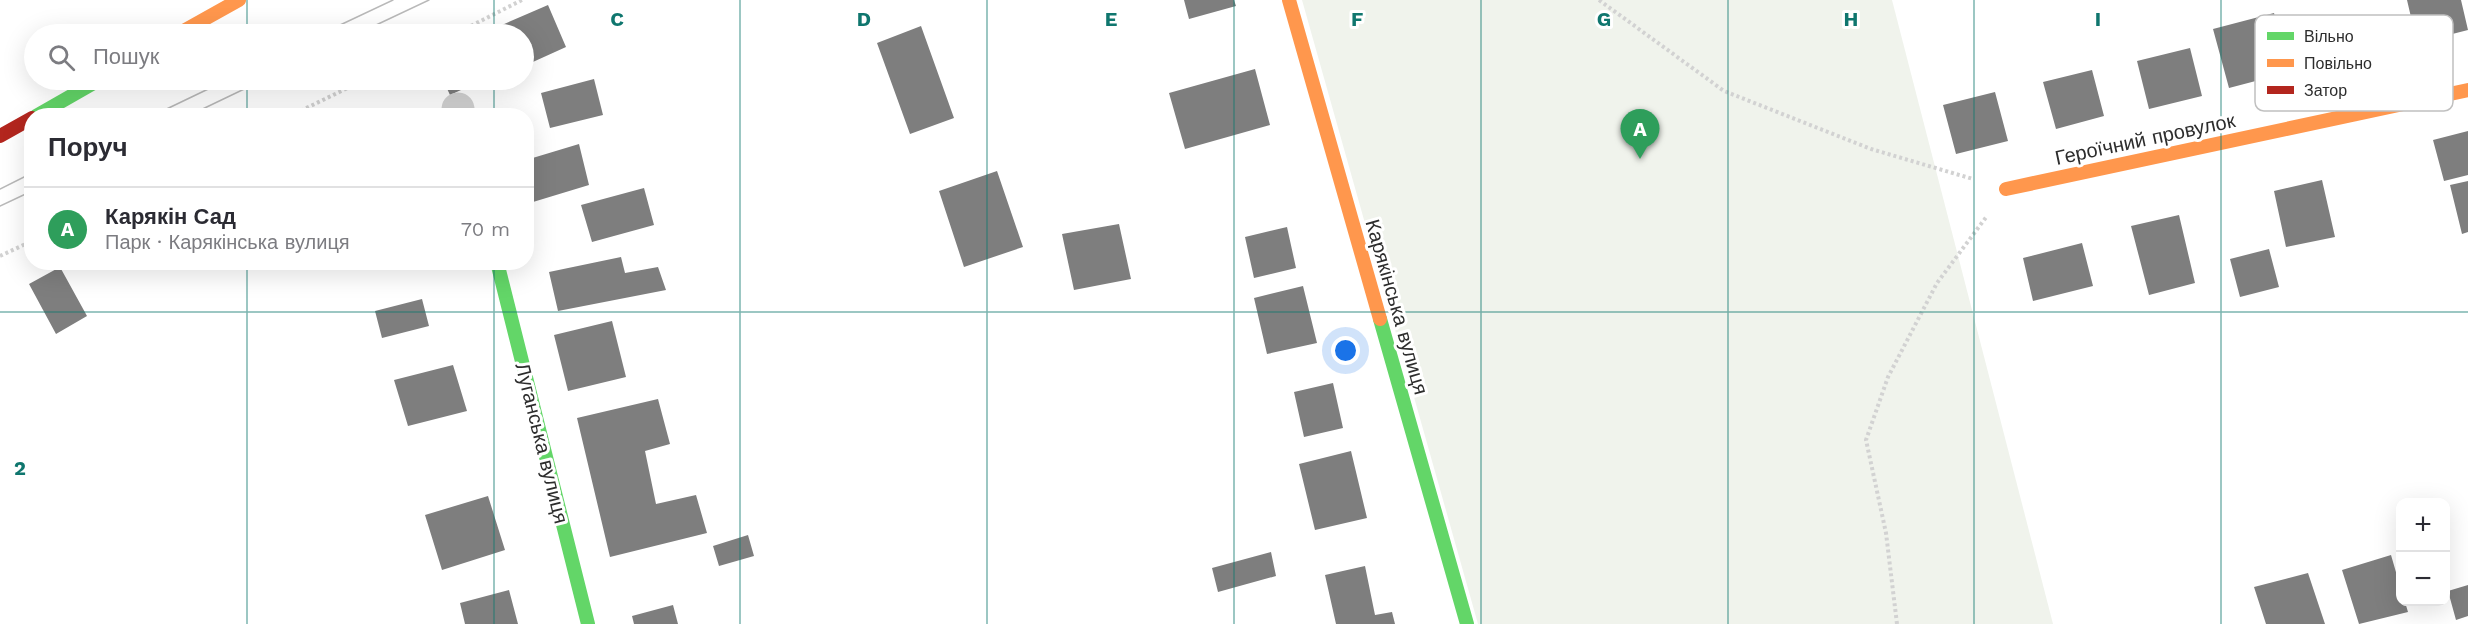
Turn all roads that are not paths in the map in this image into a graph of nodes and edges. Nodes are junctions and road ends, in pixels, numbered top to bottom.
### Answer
1 (238, 0) edge
2 (1289, 0) edge
3 (196, 24) edge
4 (82, 90) edge
5 (2468, 90) edge
6 (2453, 93) edge
7 (50, 108) edge
8 (2370, 111) edge
9 (24, 122) edge
10 (0, 136) edge
11 (2006, 189) road end
12 (499, 270) edge
13 (588, 624) edge
14 (1467, 624) edge

1 - 3 street
2 - 14 street, Карякінська вулиця
4 - 7 street
5 - 6 street, Героїчний провулок
8 - 11 street, Героїчний провулок
9 - 10 street
12 - 13 street, Луганська вулиця

